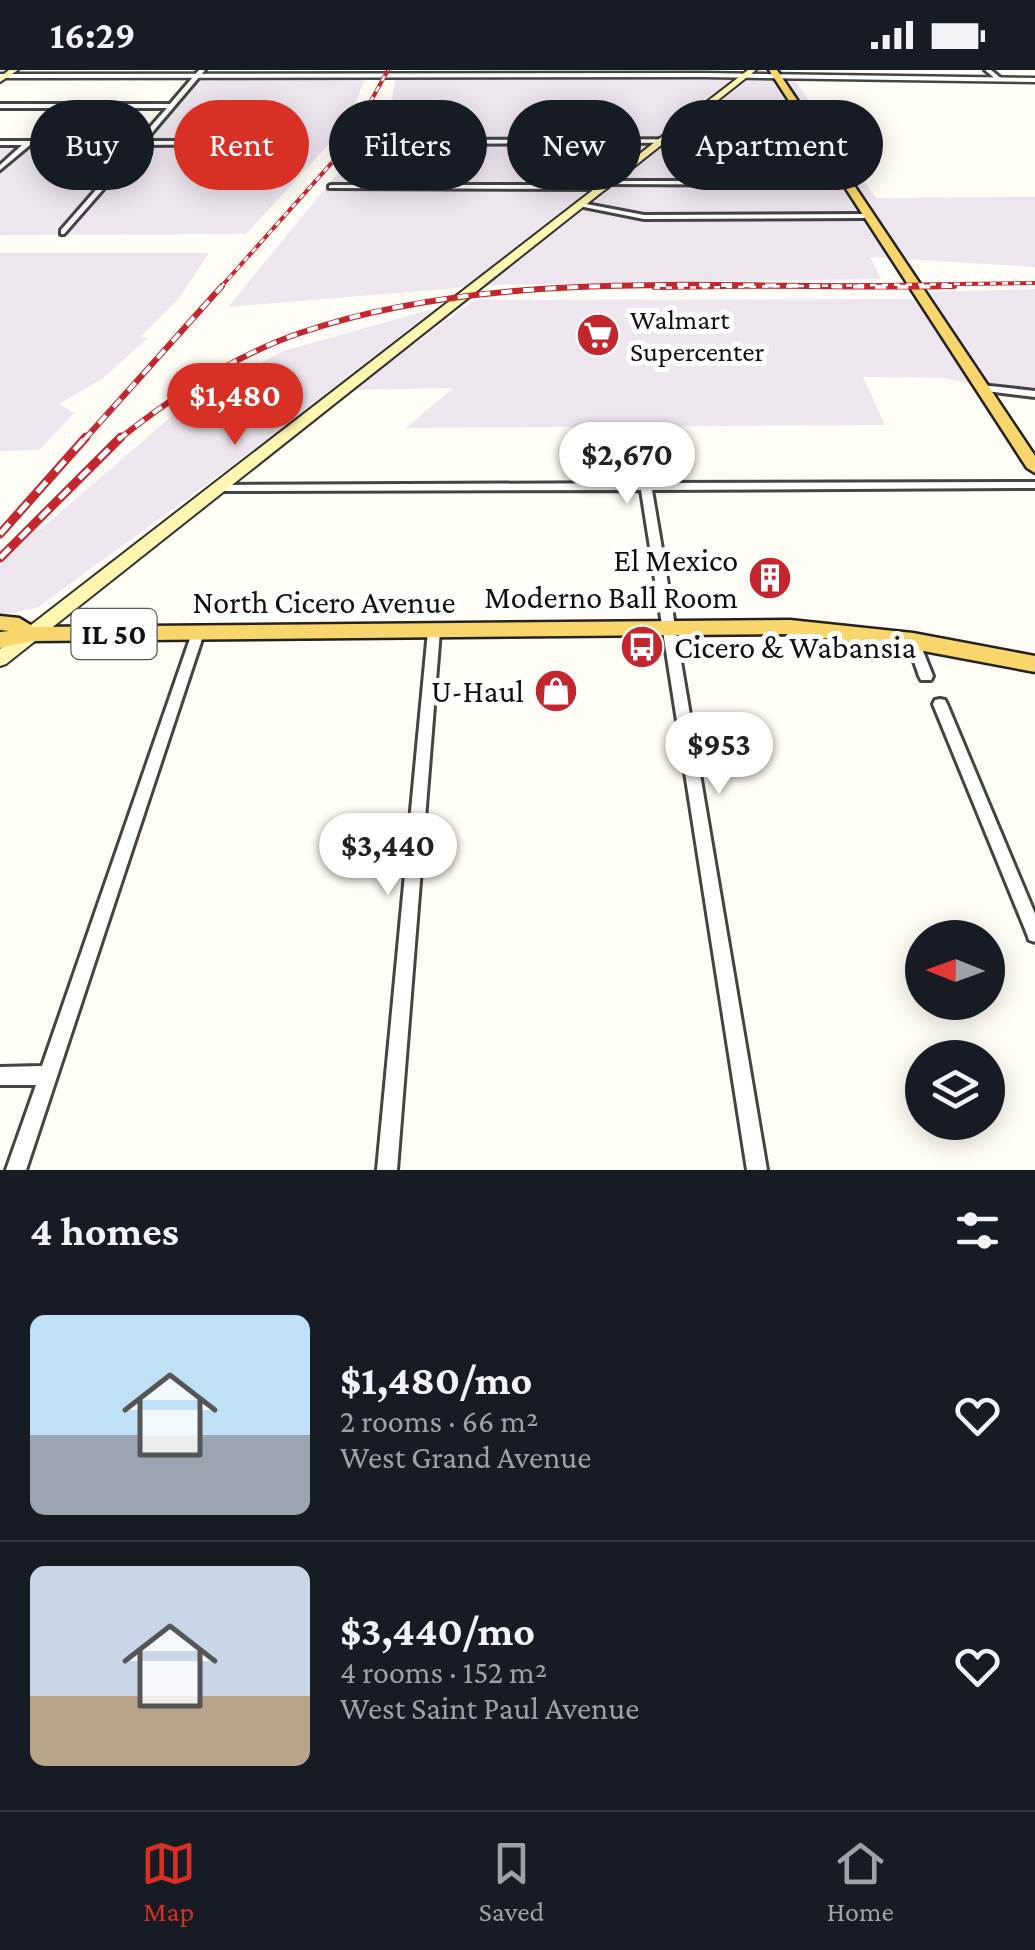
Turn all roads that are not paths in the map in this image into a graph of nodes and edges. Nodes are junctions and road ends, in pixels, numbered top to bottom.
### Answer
1 (988, 70) edge
2 (581, 72) edge
3 (200, 73) edge
4 (748, 73) edge
5 (771, 74) edge
6 (5, 75) edge
7 (1000, 80) junction
8 (1035, 80) edge
9 (713, 100) edge
10 (789, 100) edge
11 (0, 106) edge
12 (171, 106) junction
13 (154, 126) edge
14 (661, 141) joint
15 (487, 142) edge
16 (0, 143) edge
17 (28, 143) joint
18 (641, 157) edge
19 (0, 168) edge
20 (100, 190) edge
21 (600, 190) edge
22 (849, 190) edge
23 (581, 205) junction
24 (869, 221) junction
25 (64, 232) dead end
26 (981, 388) junction
27 (1035, 394) edge
28 (637, 430) dead end
29 (1035, 468) edge
30 (1035, 486) edge
31 (646, 487) junction
32 (220, 488) junction
33 (0, 623) edge
34 (670, 628) junction
35 (434, 630) junction
36 (198, 633) junction
37 (31, 634) junction
38 (0, 640) edge
39 (913, 640) junction
40 (0, 659) edge
41 (1035, 664) edge
42 (926, 676) dead end
43 (940, 704) dead end
44 (1035, 934) edge
45 (0, 1076) edge
46 (48, 1076) junction
47 (16, 1170) edge
48 (387, 1170) edge
49 (757, 1170) edge

1 - 7 street
2 - 3 street
2 - 4 street
3 - 6 street
3 - 12 street
4 - 5 street
4 - 9 main road
5 - 7 street
5 - 10 main road
7 - 8 street
11 - 12 street
12 - 13 street
14 - 15 street
14 - 18 main road
16 - 17 street
17 - 19 street
20 - 25 street
21 - 23 main road
22 - 24 main road
23 - 24 street
23 - 32 main road
24 - 26 main road
26 - 27 street
26 - 29 main road
28 - 31 street
30 - 31 street
31 - 32 street
31 - 34 street
32 - 37 main road
33 - 37 main road, North Cicero Avenue / IL 50
34 - 35 main road, North Cicero Avenue / IL 50
34 - 39 main road, North Cicero Avenue / IL 50
34 - 49 street
35 - 36 main road, North Cicero Avenue / IL 50
35 - 48 street
36 - 37 main road, North Cicero Avenue / IL 50
36 - 46 street
37 - 38 main road, North Cicero Avenue / IL 50
37 - 40 main road
39 - 41 main road, North Cicero Avenue / IL 50
39 - 42 street
43 - 44 street
45 - 46 street
46 - 47 street

